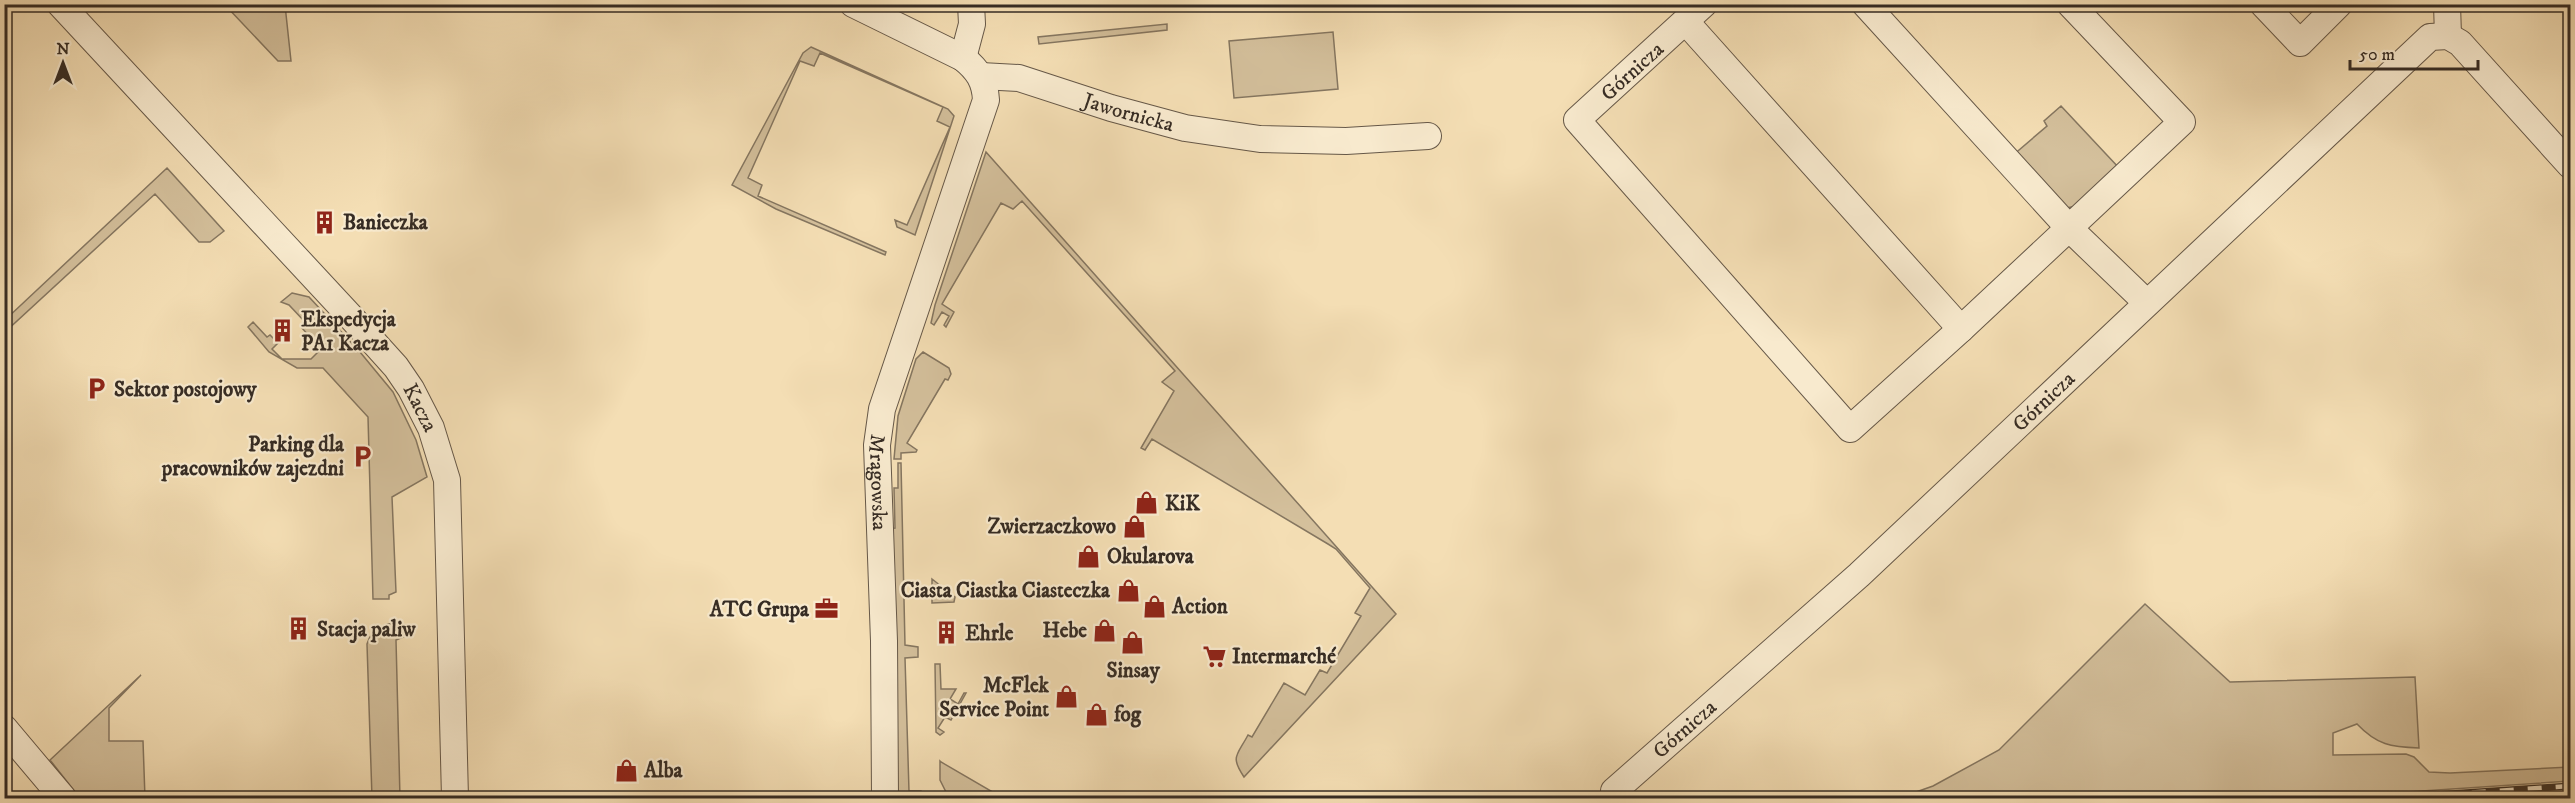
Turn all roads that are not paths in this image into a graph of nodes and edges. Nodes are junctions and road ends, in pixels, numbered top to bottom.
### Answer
1 (60, 4) edge
2 (853, 4) edge
3 (970, 4) edge
4 (1704, 4) edge
5 (1865, 4) edge
6 (2070, 4) edge
7 (2263, 4) edge
8 (2338, 4) edge
9 (2447, 4) edge
10 (1686, 22) junction
11 (2448, 36) junction
12 (963, 58) junction
13 (981, 76) junction
14 (1428, 136) dead end
15 (2565, 147) edge
16 (2069, 228) junction
17 (2147, 303) junction
18 (1961, 329) junction
19 (4, 728) edge
20 (1614, 791) dead end
21 (63, 798) edge
22 (455, 798) edge
23 (885, 798) edge

1 - 22 street, Kacza
2 - 12 street
3 - 12 street
4 - 10 street, Górnicza
5 - 16 street
6 - 16 street
7 - 8 street
9 - 11 street
10 - 18 street
10 - 18 street, Górnicza
11 - 15 street
11 - 17 street, Górnicza
12 - 13 street
13 - 14 street, Jawornicka
13 - 23 street, Mrągowska
16 - 17 street
16 - 18 street
17 - 20 street, Górnicza
19 - 21 street

